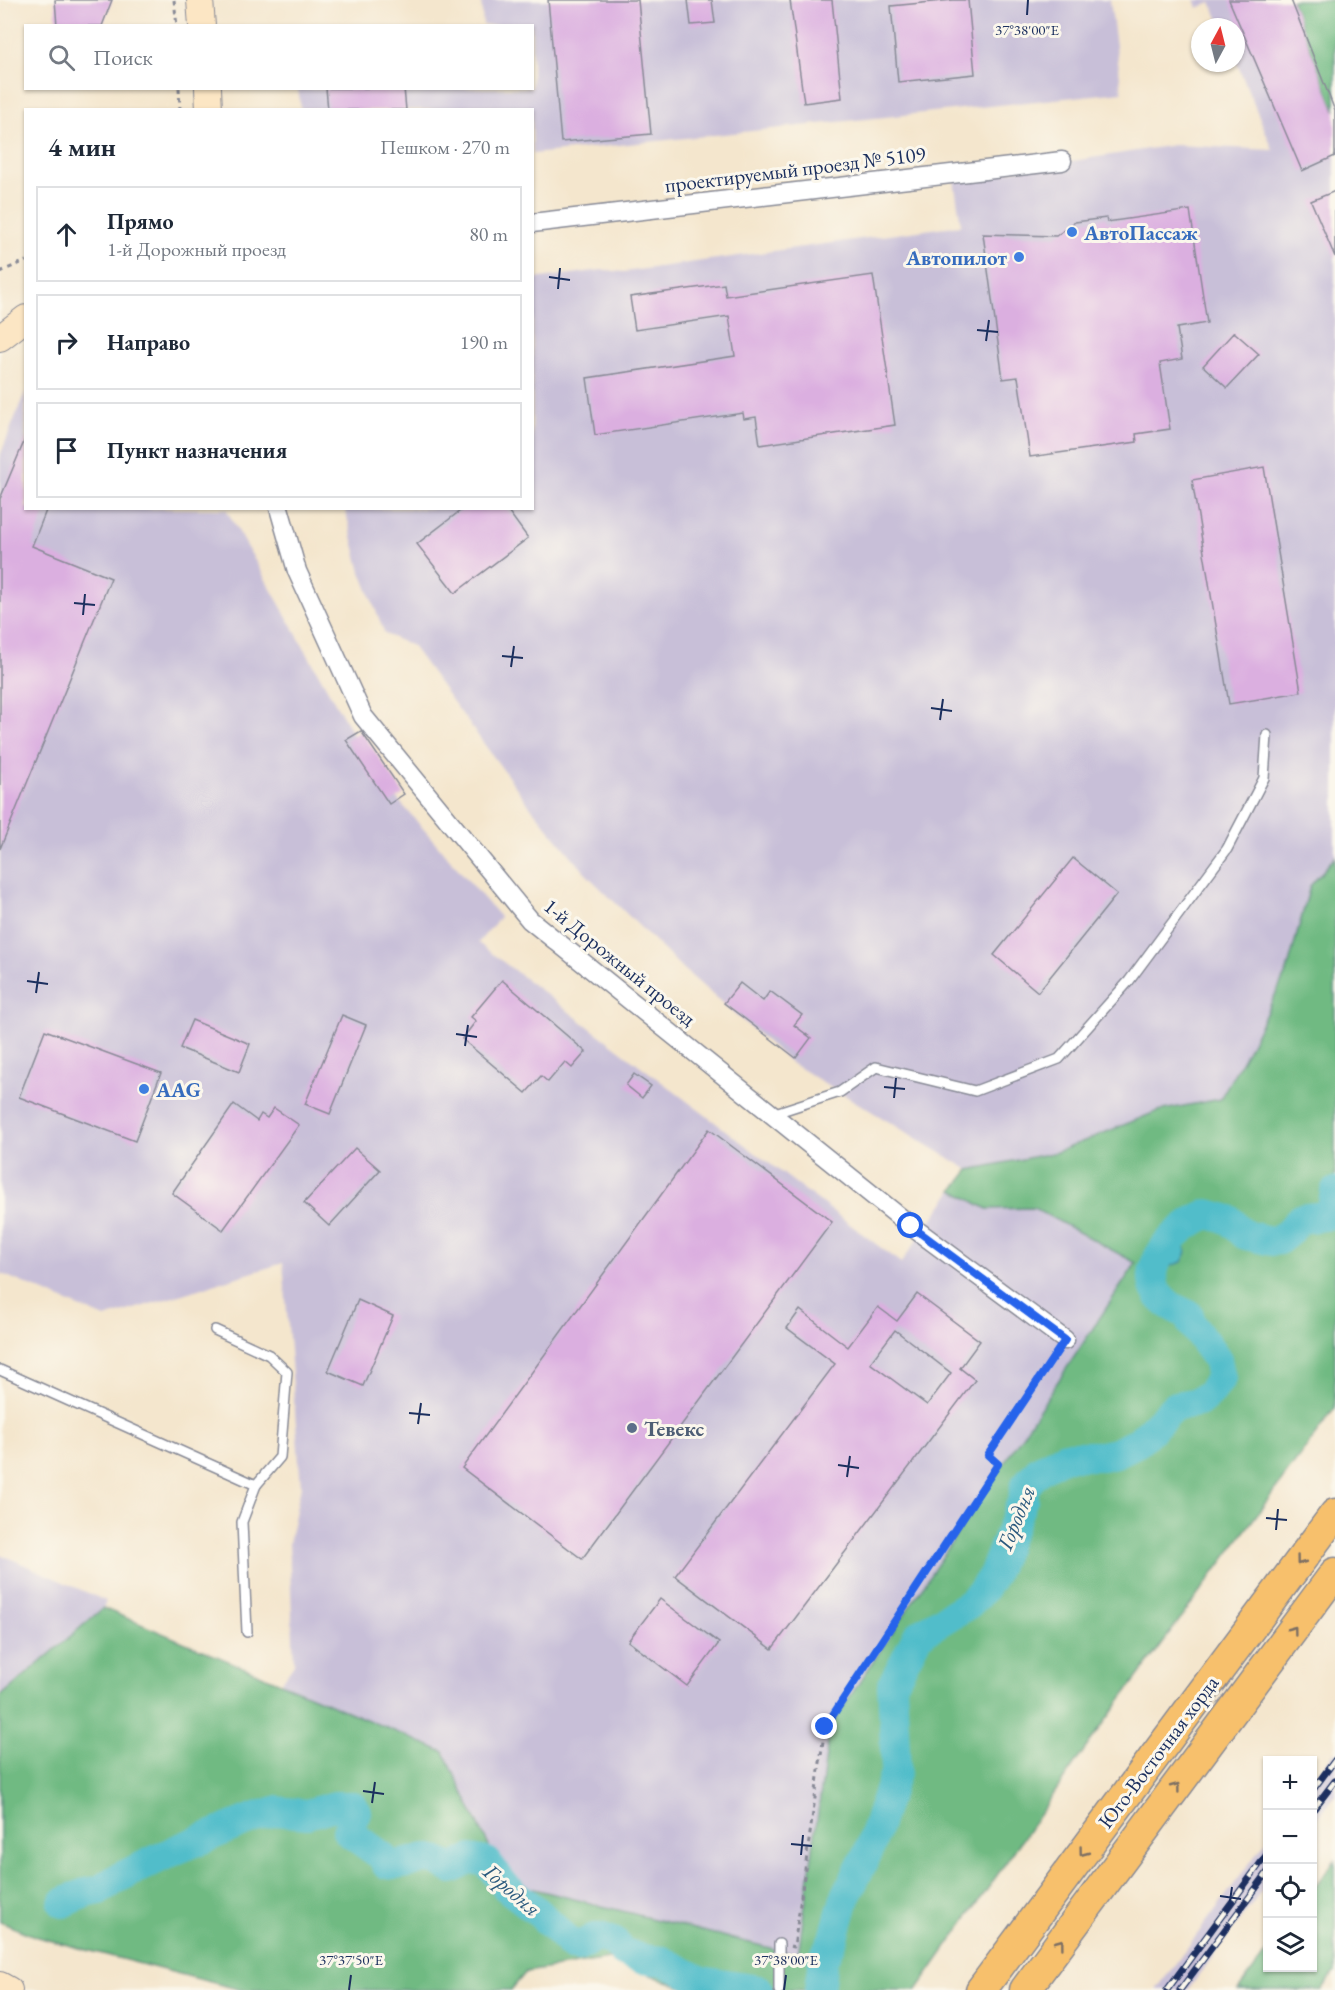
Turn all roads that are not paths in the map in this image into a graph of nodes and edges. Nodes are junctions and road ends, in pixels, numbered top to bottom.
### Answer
1 (200, 0) edge
2 (202, 24) edge
3 (208, 90) edge
4 (208, 108) edge
5 (1062, 161) dead end
6 (534, 223) edge
7 (24, 320) edge
8 (0, 338) edge
9 (280, 510) edge
10 (1267, 735) dead end
11 (772, 1114) junction
12 (215, 1330) dead end
13 (1065, 1340) road end
14 (0, 1370) edge
15 (256, 1485) junction
16 (1335, 1514) edge
17 (1335, 1573) edge
18 (247, 1632) dead end
19 (779, 1944) road end
20 (0, 1985) edge
21 (9, 1990) edge
22 (779, 1990) edge
23 (981, 1990) edge
24 (1025, 1990) edge

1 - 2 main road
3 - 4 main road
5 - 6 street, проектируемый проезд № 5109
7 - 8 main road
9 - 11 street, 1-й Дорожный проезд
10 - 11 lane
11 - 13 street, 1-й Дорожный проезд
12 - 15 lane
14 - 15 lane
15 - 18 lane
16 -> 23 main road, Юго-Восточная хорда
24 -> 17 main road, Юго-Восточная хорда
19 - 22 lane
20 - 21 main road

